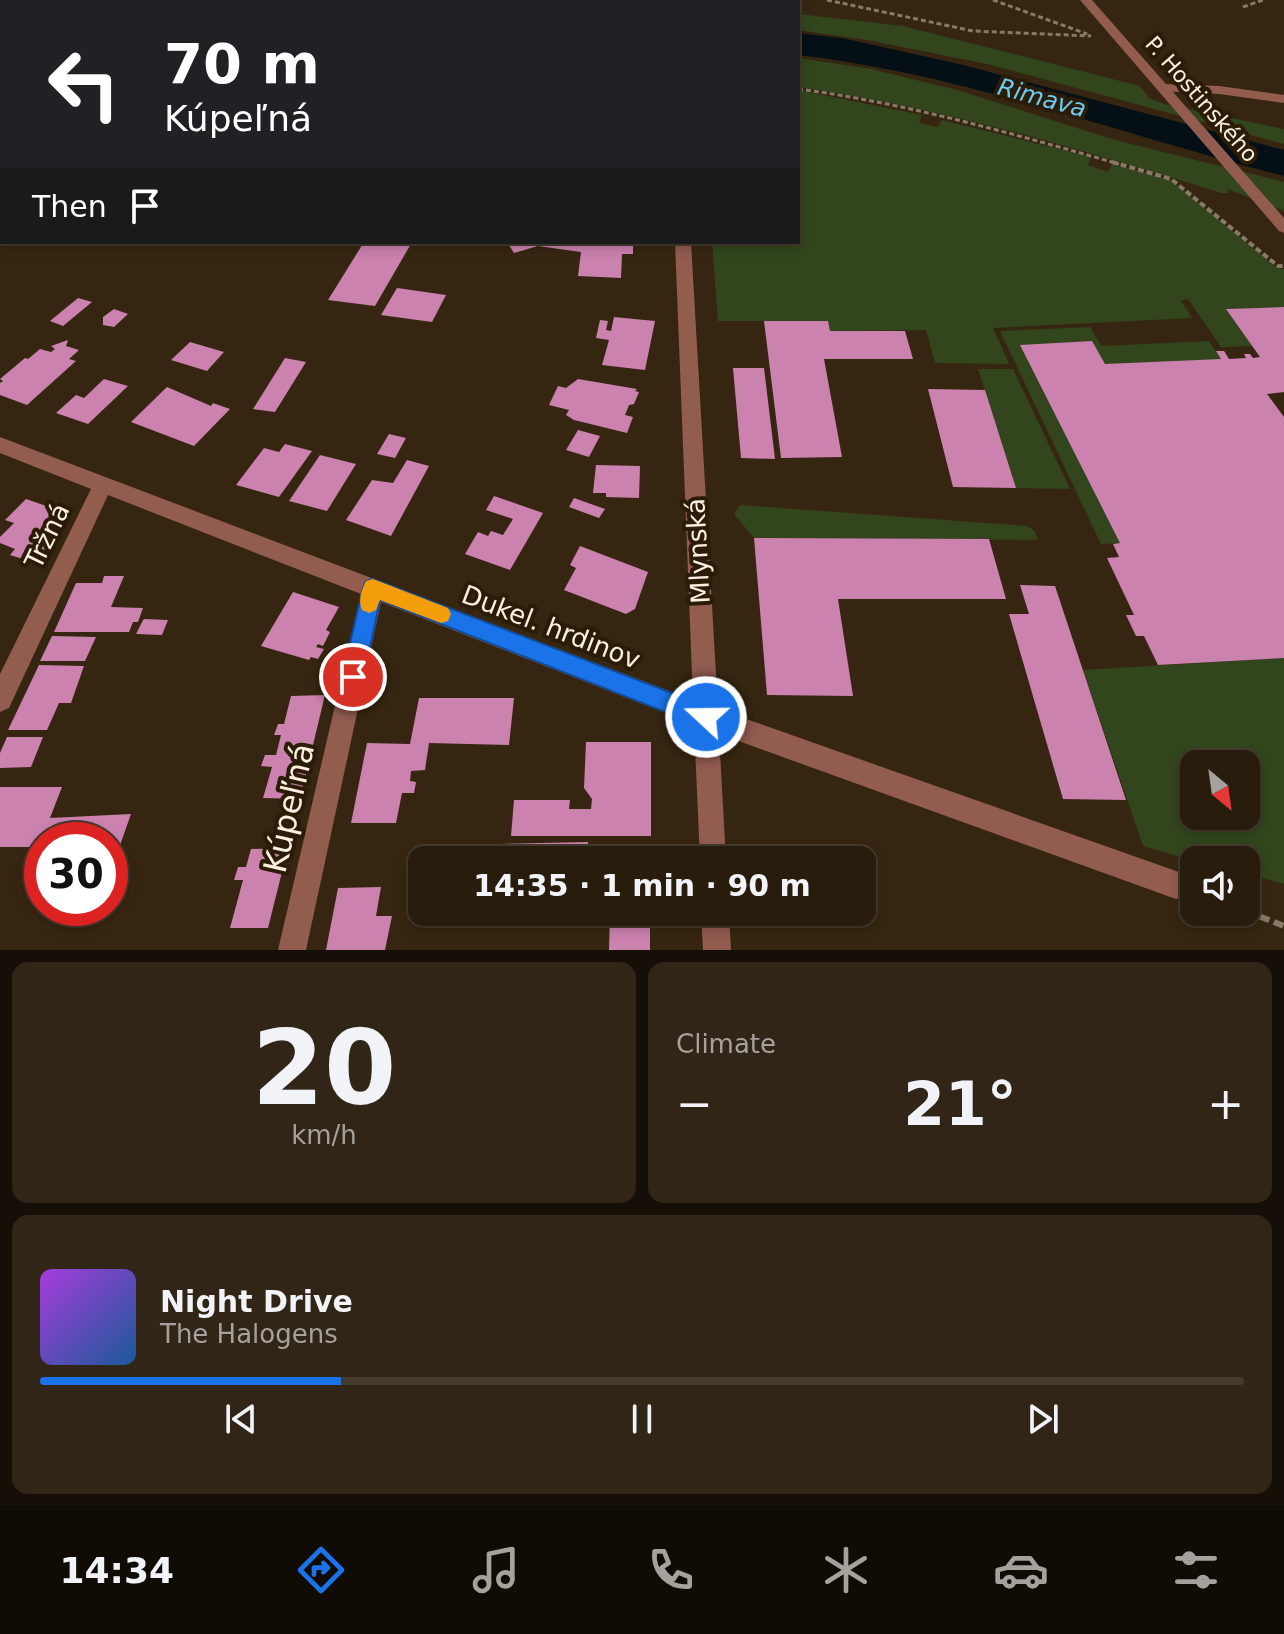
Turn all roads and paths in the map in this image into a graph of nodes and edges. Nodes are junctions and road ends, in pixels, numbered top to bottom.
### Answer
1 (827, 0) edge
2 (993, 0) edge
3 (1086, 0) edge
4 (1263, 0) edge
5 (1243, 7) dead end
6 (1091, 36) junction
7 (1120, 37) junction
8 (800, 89) edge
9 (1169, 93) junction
10 (1284, 99) edge
11 (1284, 228) edge
12 (683, 244) edge
13 (1284, 266) edge
14 (0, 445) edge
15 (104, 483) junction
16 (373, 588) junction
17 (0, 700) edge
18 (706, 717) junction
19 (712, 846) edge
20 (1176, 885) dead end
21 (1260, 917) edge
22 (716, 926) edge
23 (1284, 926) edge
24 (292, 950) edge
25 (717, 950) edge

1 - 6 path
2 - 6 path
3 - 7 street, P. Hostinského
4 - 5 path
6 - 7 path
7 - 9 street, P. Hostinského
8 - 13 path
9 - 10 street
9 - 11 street, P. Hostinského
12 - 18 street, Mlynská
14 - 15 street, Dukel. hrdinov
15 - 16 street, Dukel. hrdinov
15 - 17 street, Tržná
16 - 18 street, Dukel. hrdinov
16 - 24 street, Kúpeľná
18 - 19 street, Mlynská
18 - 20 street, Dukel. hrdinov
21 - 23 path
22 - 25 street

